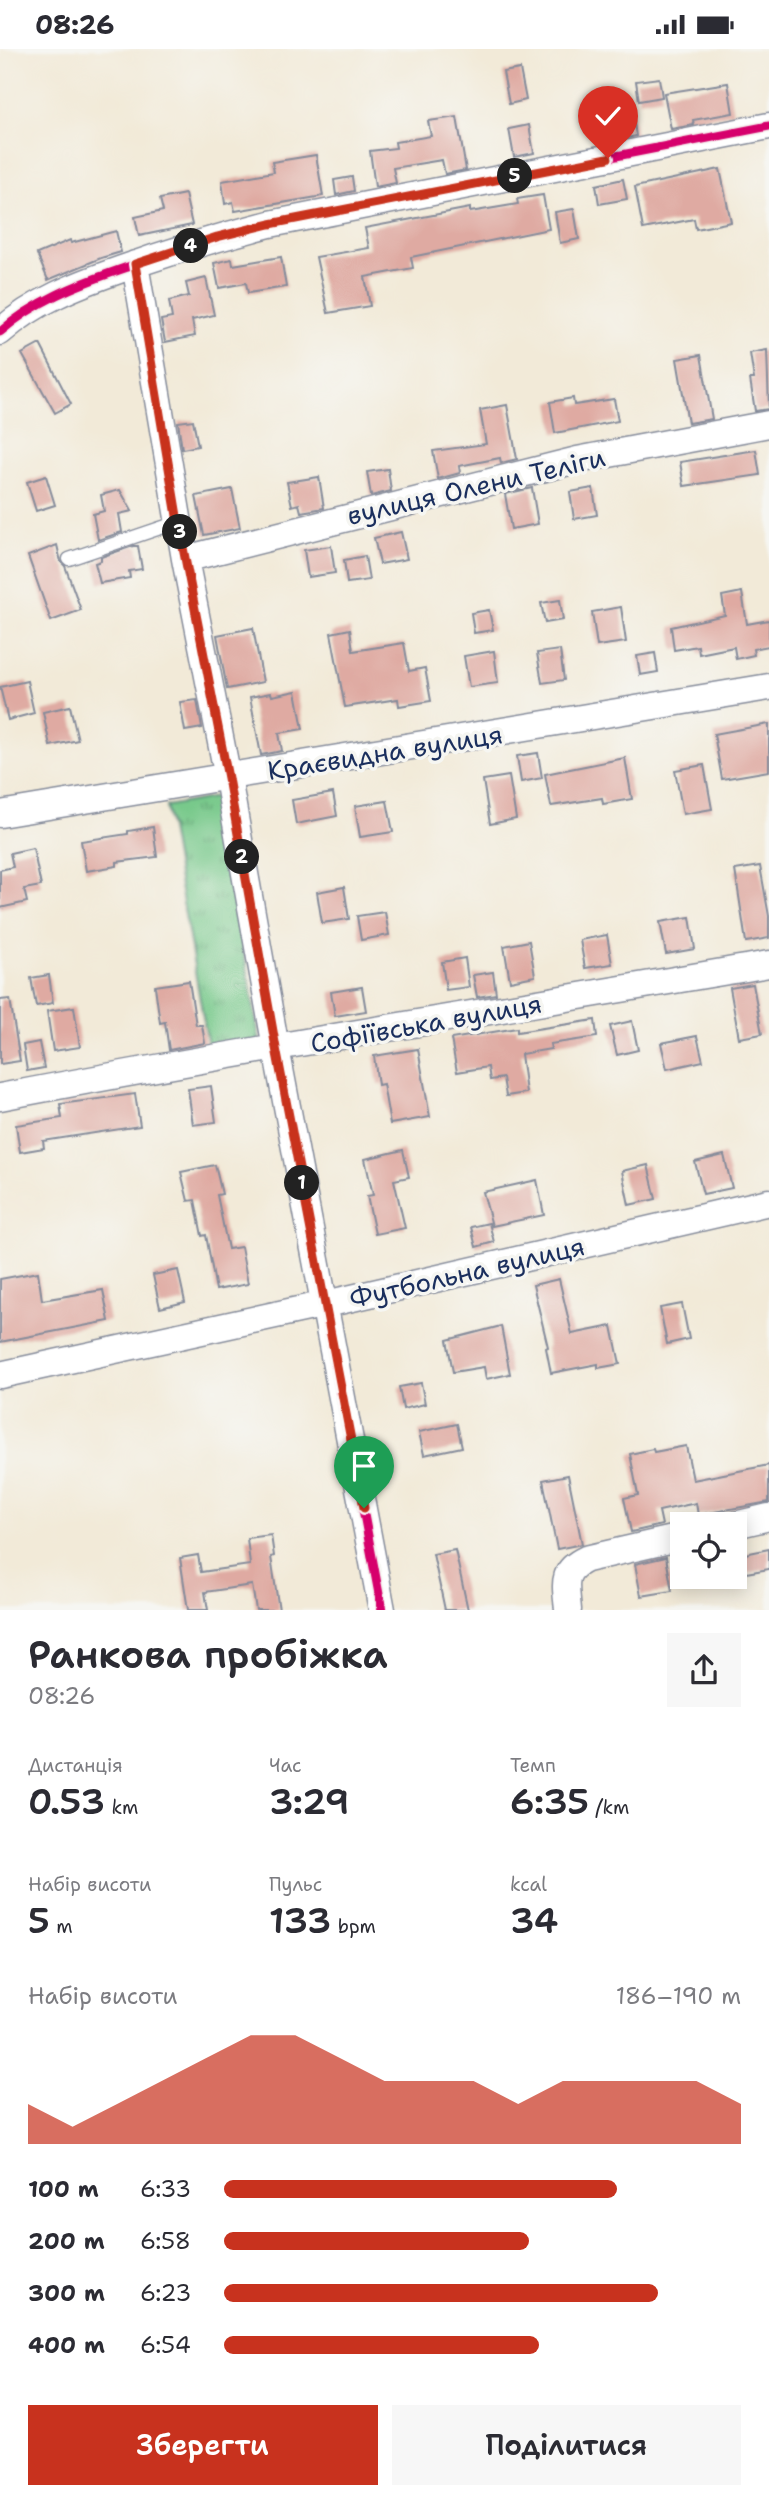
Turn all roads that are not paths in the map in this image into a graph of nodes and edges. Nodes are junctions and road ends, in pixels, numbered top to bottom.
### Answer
1 (769, 126) edge
2 (135, 264) junction
3 (0, 332) edge
4 (769, 424) edge
5 (178, 522) junction
6 (69, 559) dead end
7 (185, 559) junction
8 (769, 687) edge
9 (228, 778) junction
10 (0, 814) edge
11 (769, 964) edge
12 (276, 1048) junction
13 (0, 1097) edge
14 (769, 1202) edge
15 (326, 1304) junction
16 (0, 1375) edge
17 (769, 1517) edge
18 (747, 1522) edge
19 (670, 1540) edge
20 (382, 1610) edge
21 (568, 1610) edge

1 - 2 street
2 - 3 street
2 - 5 street
4 - 7 street, вулиця Олени Теліги
5 - 6 lane
5 - 7 street
7 - 9 street
8 - 9 street, Краєвидна вулиця
9 - 10 street, Краєвидна вулиця
9 - 12 street
11 - 12 street, Софіївська вулиця
12 - 13 street, Софіївська вулиця
12 - 15 street
14 - 15 street, Футбольна вулиця
15 - 16 street, Футбольна вулиця
15 - 20 street
17 - 18 street
19 - 21 street

